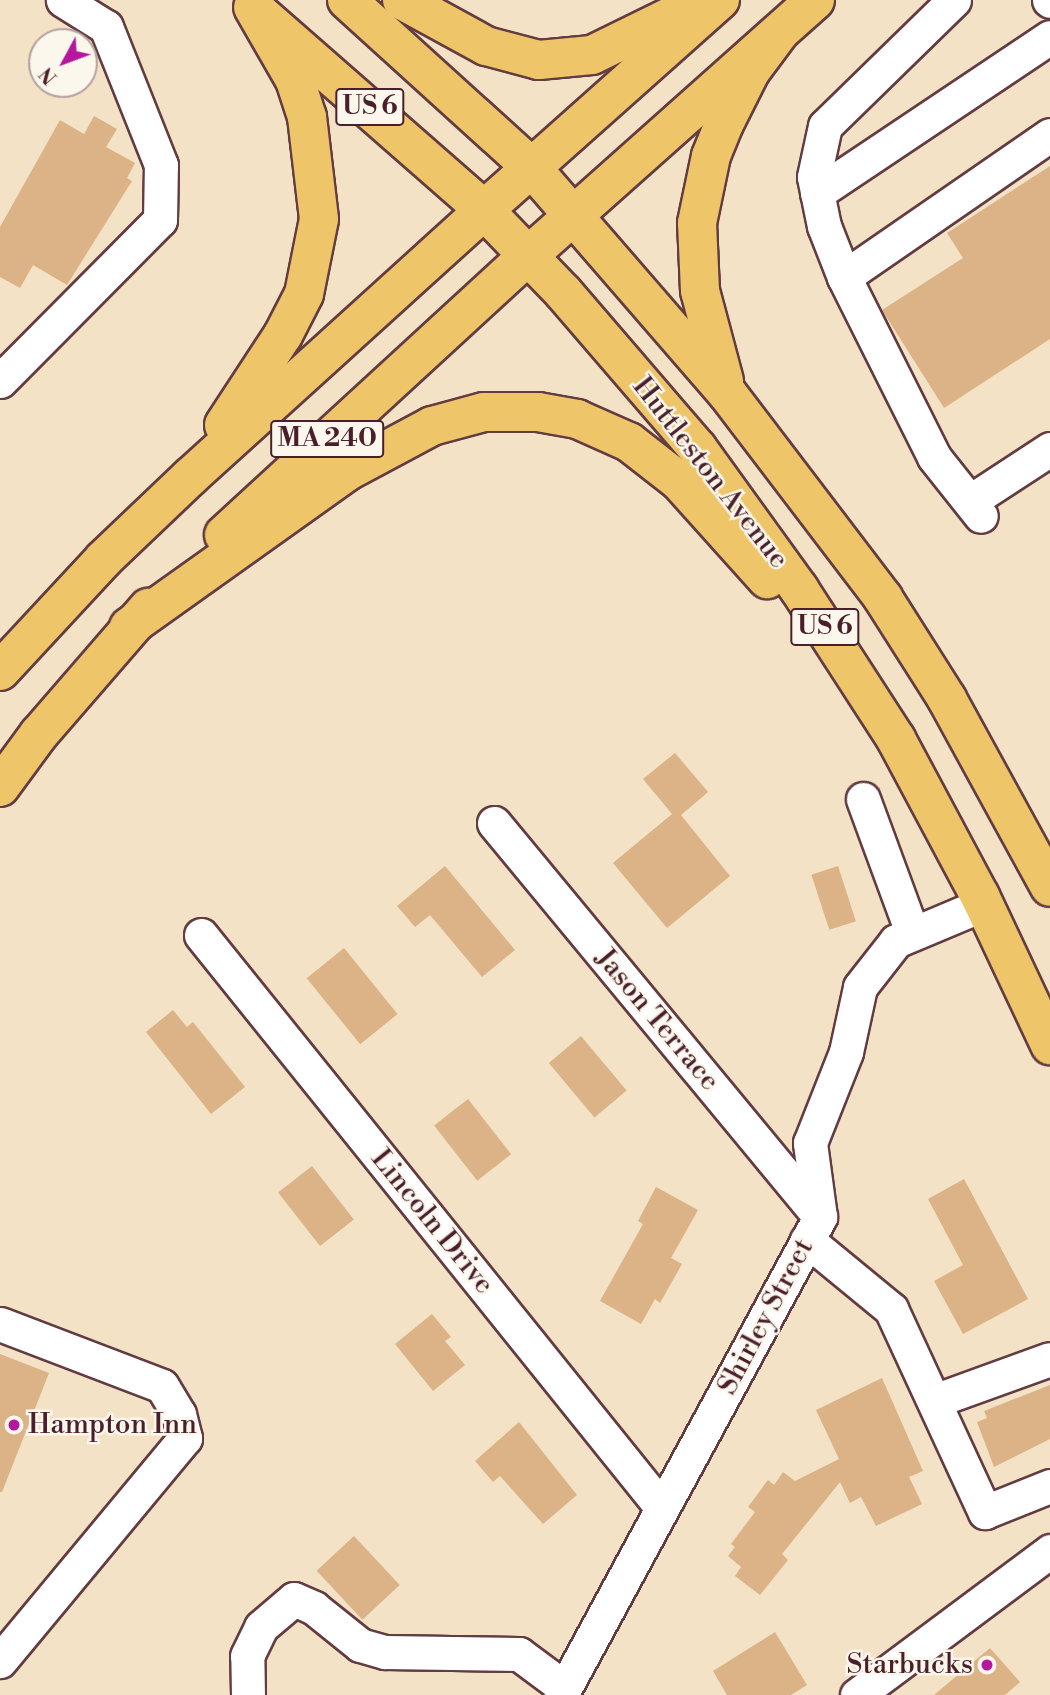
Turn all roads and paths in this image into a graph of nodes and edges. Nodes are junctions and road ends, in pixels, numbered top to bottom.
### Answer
1 (64, 0) edge
2 (347, 0) edge
3 (402, 0) edge
4 (704, 0) edge
5 (720, 0) edge
6 (815, 0) edge
7 (954, 0) edge
8 (248, 4) edge
9 (779, 33) junction
10 (1050, 37) edge
11 (1050, 135) edge
12 (531, 167) junction
13 (817, 193) junction
14 (484, 210) junction
15 (577, 215) junction
16 (529, 256) junction
17 (844, 277) junction
18 (4, 367) edge
19 (727, 393) junction
20 (1050, 449) edge
21 (190, 477) junction
22 (129, 627) junction
23 (0, 671) edge
24 (866, 688) junction
25 (0, 787) edge
26 (863, 799) dead end
27 (494, 823) dead end
28 (1050, 887) edge
29 (984, 904) junction
30 (912, 932) junction
31 (201, 935) dead end
32 (1050, 1045) edge
33 (813, 1228) junction
34 (0, 1324) edge
35 (1050, 1359) edge
36 (933, 1401) junction
37 (1050, 1486) edge
38 (662, 1508) junction
39 (1050, 1551) edge
40 (1050, 1565) edge
41 (0, 1661) edge
42 (563, 1691) edge
43 (247, 1695) edge
44 (857, 1695) edge
45 (887, 1695) edge

1 - 18 street
2 - 12 main road, US 6
3 - 4 main road
5 - 12 main road
6 - 9 main road
7 - 13 street
8 - 14 main road, Huttleston Avenue / US 6
8 - 21 main road
9 - 15 main road
9 - 19 main road
10 - 13 street
11 - 17 street
12 - 14 main road, MA 240
12 - 15 main road, US 6
13 - 17 street
14 - 16 main road, Huttleston Avenue / US 6
14 - 21 main road, MA 240
15 - 16 main road, MA 240
15 - 19 main road, US 6
16 - 22 main road, MA 240
16 - 24 main road, Huttleston Avenue / US 6
17 - 20 street
19 - 28 main road, US 6
21 - 23 main road, MA 240
22 - 24 main road
22 - 25 main road, MA 240
24 - 29 main road, Huttleston Avenue / US 6
26 - 30 street
27 - 33 street, Jason Terrace
29 - 30 street, Shirley Street
29 - 32 main road, Huttleston Avenue / US 6
30 - 33 street, Shirley Street
31 - 38 street, Lincoln Drive
33 - 36 street, Jason Terrace
33 - 38 street, Shirley Street
34 - 41 street
35 - 36 street
36 - 37 street, Jason Terrace
38 - 42 street, Shirley Street
39 - 44 street
40 - 45 street
42 - 43 street

